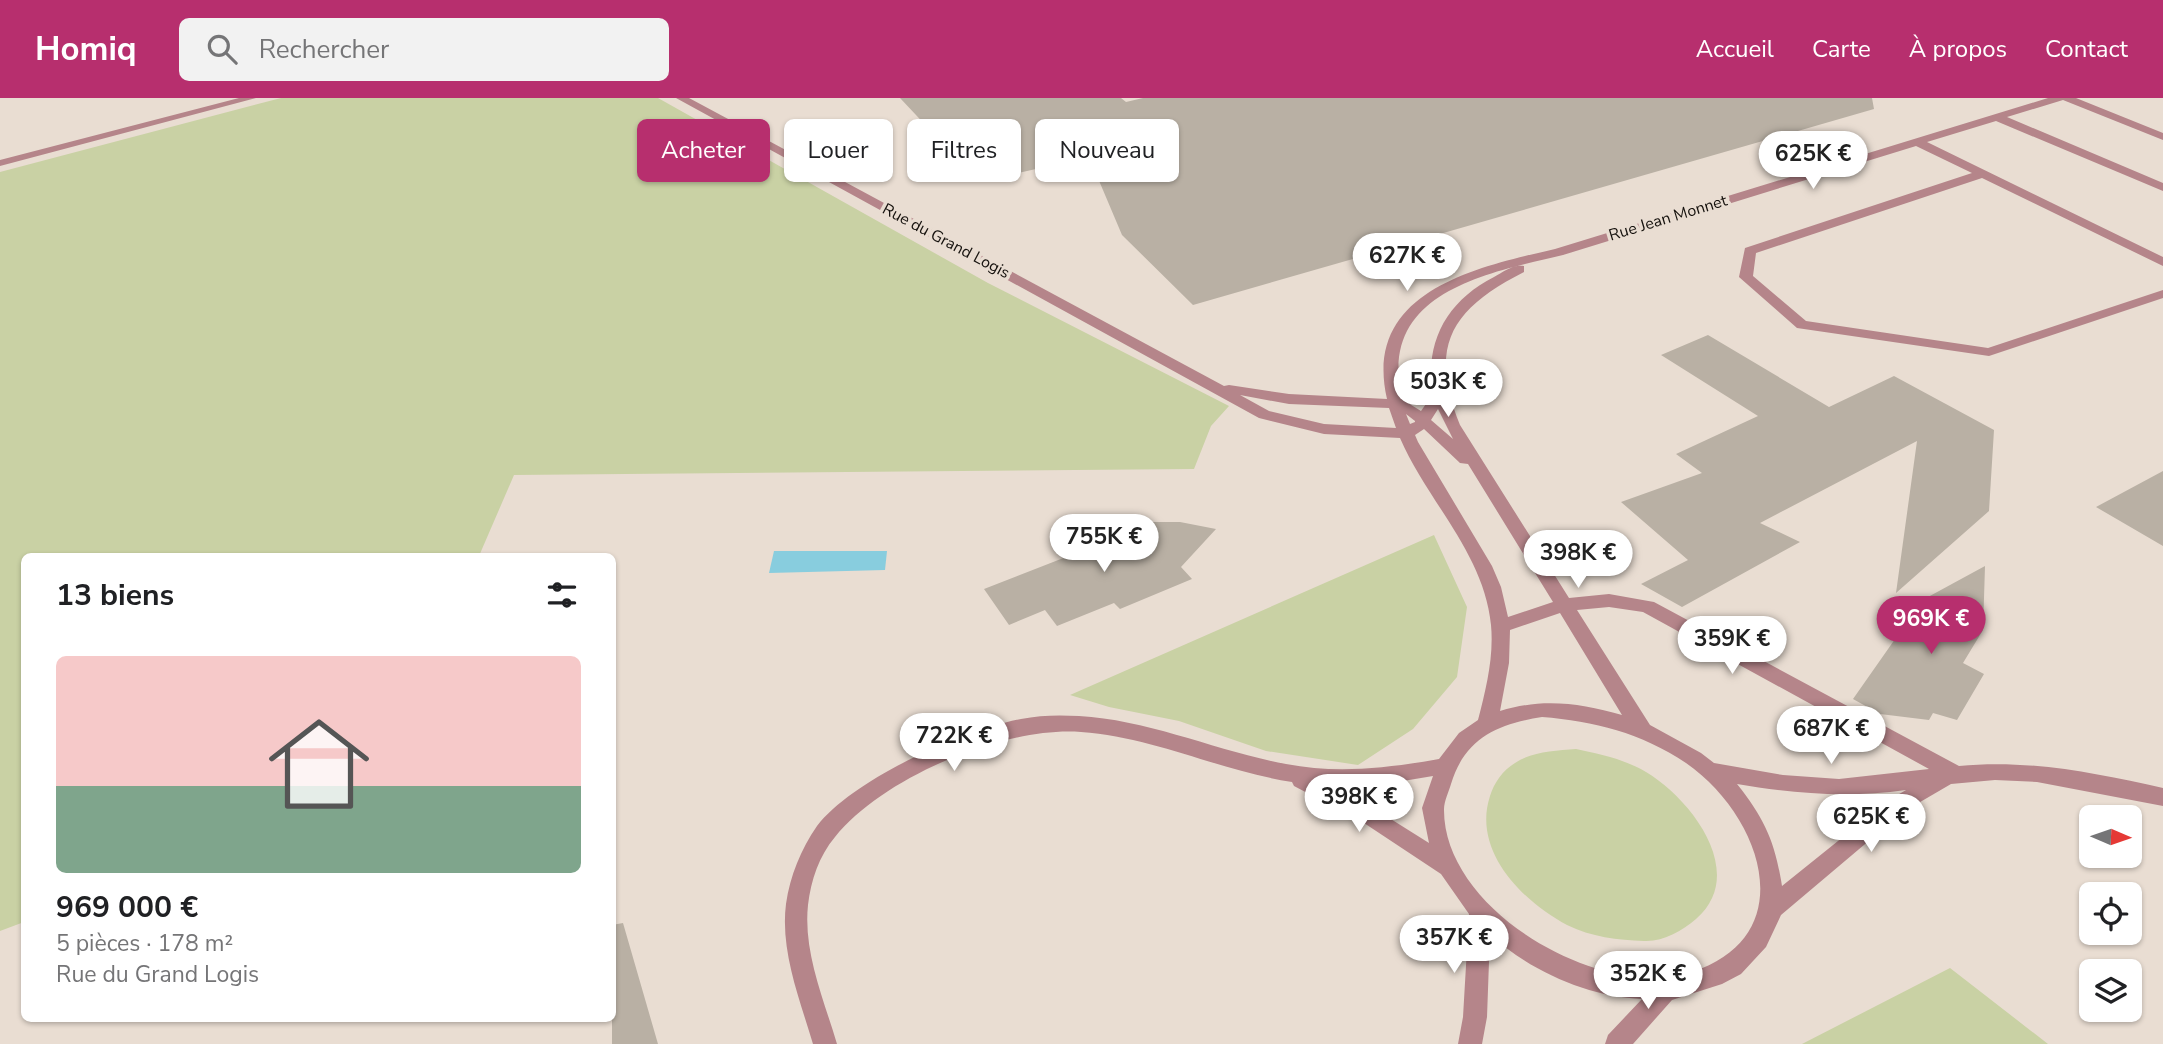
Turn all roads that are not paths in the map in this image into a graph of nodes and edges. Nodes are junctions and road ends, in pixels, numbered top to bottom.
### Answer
1 (251, 98) edge
2 (681, 98) edge
3 (2059, 98) edge
4 (2067, 98) edge
5 (1997, 117) junction
6 (2163, 126) edge
7 (2148, 131) junction
8 (2163, 137) edge
9 (1917, 142) junction
10 (0, 163) edge
11 (1982, 174) junction
12 (2163, 187) edge
13 (1558, 252) junction
14 (2163, 262) edge
15 (2163, 294) edge
16 (1211, 384) junction
17 (1439, 396) junction
18 (1394, 402) junction
19 (1423, 422) junction
20 (1406, 433) junction
21 (1482, 473) junction
22 (1564, 604) junction
23 (1502, 626) junction
24 (1487, 724) junction
25 (1641, 728) junction
26 (1444, 766) junction
27 (1709, 771) junction
28 (1285, 773) junction
29 (1954, 773) junction
30 (2163, 797) edge
31 (1449, 867) junction
32 (1771, 909) junction
33 (1480, 912) junction
34 (1666, 990) junction
35 (825, 1044) edge
36 (1470, 1044) edge
37 (1617, 1044) edge

1 - 10 street
2 - 16 street, Rue du Grand Logis
3 - 5 street, Rue Jean Monnet
4 - 7 street
5 - 9 street, Rue Jean Monnet
5 - 12 street
6 - 7 street
7 - 8 street
9 - 11 street
9 - 13 street, Rue Jean Monnet
11 - 14 street
11 - 15 street
13 - 17 street, Rue Jean Monnet
13 - 18 street, Rue Jean Monnet
16 - 18 street, Rue du Grand Logis
16 - 20 street, Rue du Grand Logis
17 - 19 street
17 - 21 street, Rue Jean Monnet
18 - 19 street
18 - 20 street, Rue Jean Monnet
19 - 20 street
19 - 21 street
20 - 23 street, Rue Jean Monnet
21 - 22 street, Rue Jean Monnet
22 - 23 street
22 - 25 street, Rue Jean Monnet
22 - 29 street
23 - 24 street, Rue Jean Monnet
24 - 25 street
24 - 26 street
25 - 27 street
26 - 28 street
26 - 31 street
27 - 29 street
27 - 32 street
28 - 31 street
28 - 35 street
29 - 30 street
29 - 32 street
31 - 33 street
32 - 34 street
33 - 34 street
33 - 36 street
34 - 37 street

